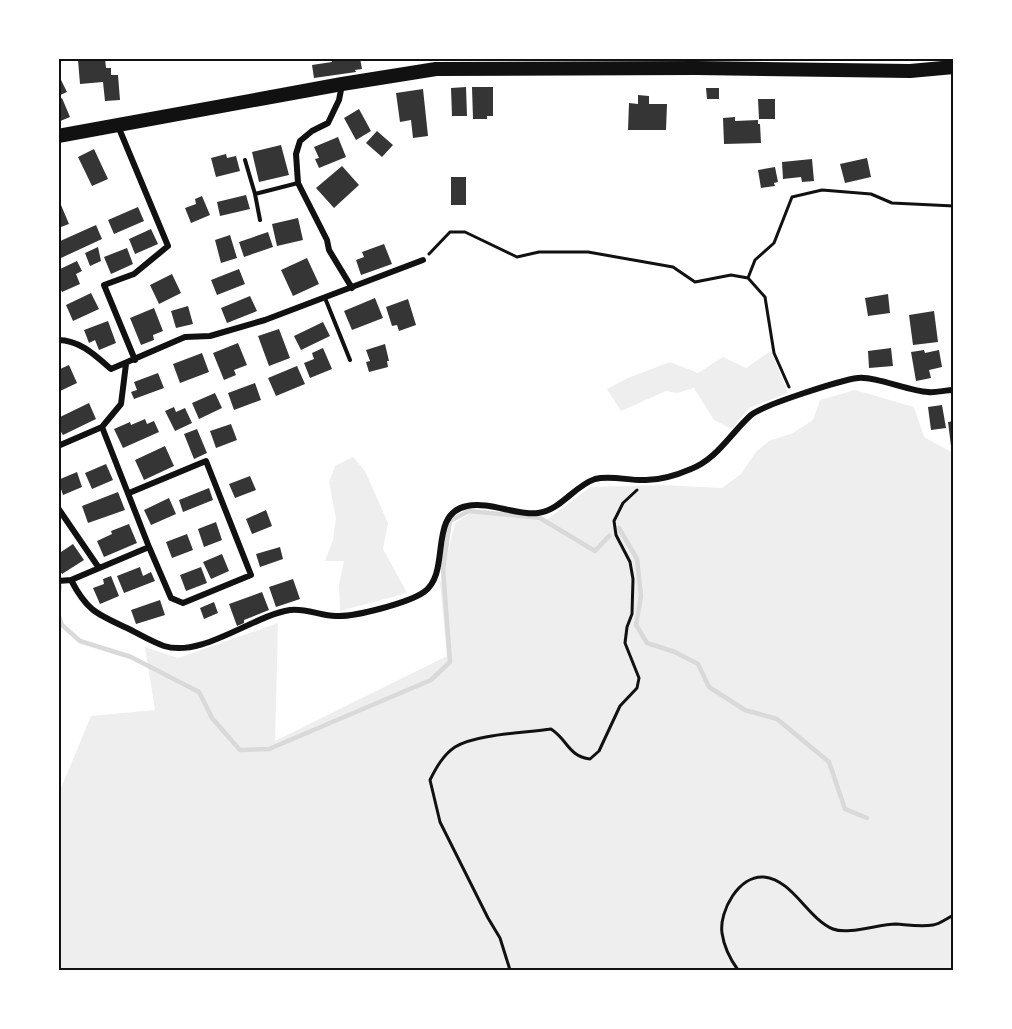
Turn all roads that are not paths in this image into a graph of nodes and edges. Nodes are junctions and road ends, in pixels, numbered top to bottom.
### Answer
1 (695, 63) edge
2 (954, 67) edge
3 (342, 84) junction
4 (118, 125) junction
5 (58, 136) edge
6 (245, 160) dead end
7 (298, 183) junction
8 (255, 194) junction
9 (260, 220) dead end
10 (423, 260) road end
11 (352, 288) junction
12 (326, 298) junction
13 (58, 340) edge
14 (135, 360) junction
15 (350, 360) dead end
16 (126, 364) junction
17 (954, 390) edge
18 (102, 427) junction
19 (58, 446) edge
20 (129, 494) junction
21 (58, 508) edge
22 (149, 547) junction
23 (99, 568) junction
24 (58, 580) edge
25 (71, 580) junction

1 - 2 main road
1 - 3 main road
3 - 4 main road
3 - 7 street
4 - 5 main road
4 - 14 street
6 - 8 lane
7 - 8 lane
7 - 11 street
8 - 9 lane
10 - 11 street
11 - 12 street
12 - 14 street
12 - 15 lane
13 - 16 street
14 - 16 street
16 - 18 street
17 - 25 street
18 - 19 street
18 - 20 street
20 - 22 street
20 - 22 street
21 - 23 street
22 - 23 street
23 - 25 street
24 - 25 street

